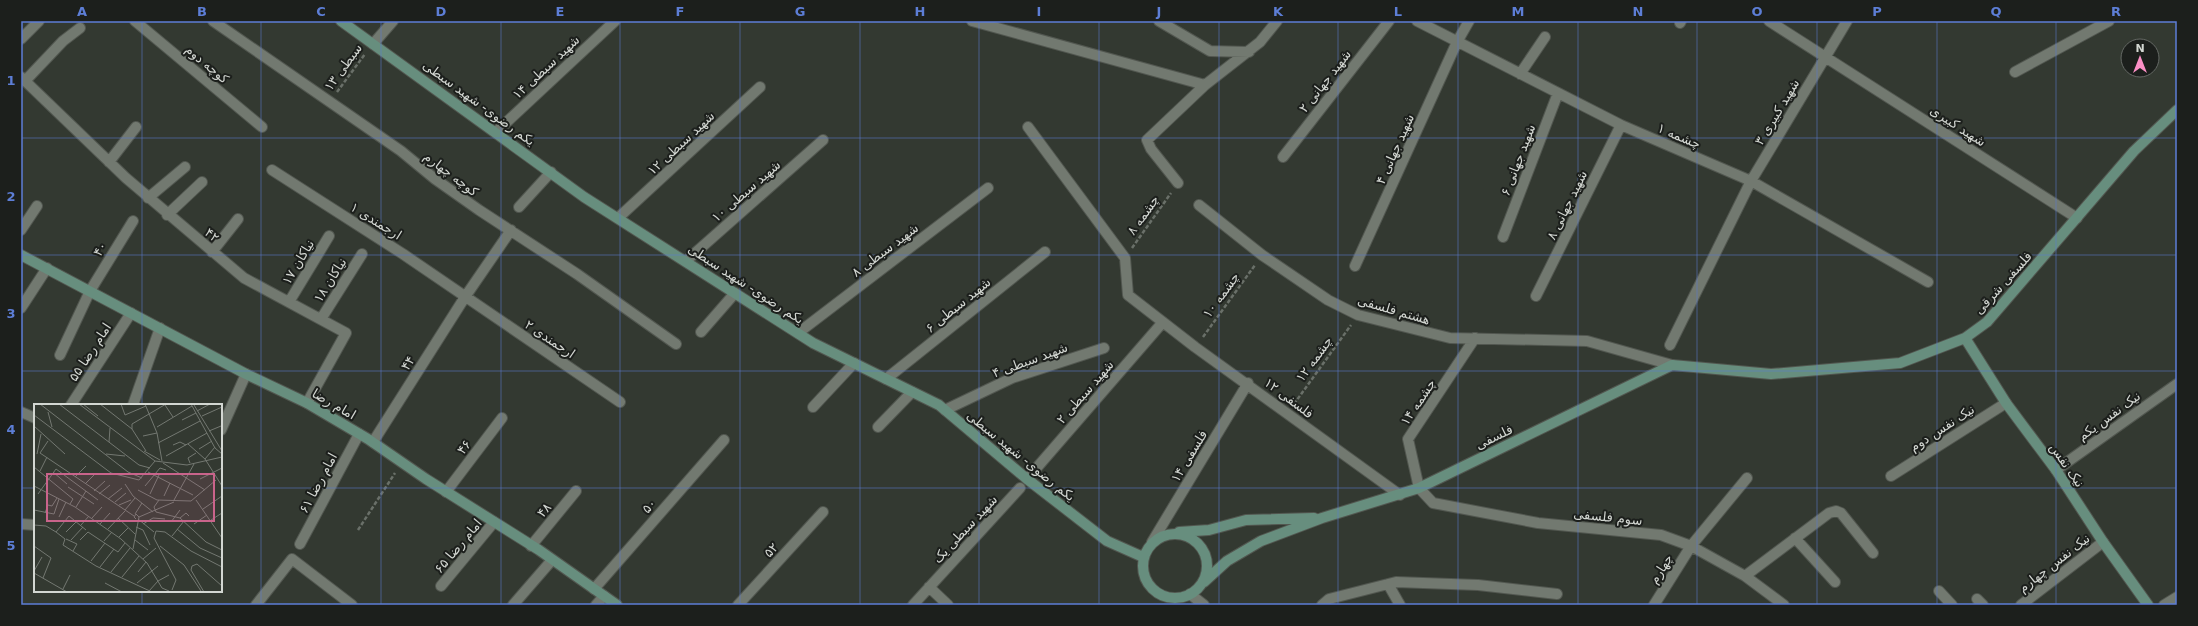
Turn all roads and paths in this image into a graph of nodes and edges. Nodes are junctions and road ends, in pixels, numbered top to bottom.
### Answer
1 (39, 21) edge
2 (135, 21) edge
3 (213, 21) edge
4 (341, 21) edge
5 (393, 21) edge
6 (615, 21) edge
7 (972, 21) edge
8 (1159, 21) edge
9 (1277, 21) edge
10 (1389, 21) edge
11 (1417, 21) edge
12 (1468, 21) edge
13 (1769, 21) edge
14 (1847, 21) edge
15 (2109, 21) edge
16 (80, 28) dead end
17 (1545, 37) dead end
18 (21, 39) edge
19 (1457, 42) junction
20 (373, 44) junction
21 (1249, 52) junction
22 (1825, 57) junction
23 (2016, 72) dead end
24 (1520, 74) junction
25 (23, 79) edge
26 (1205, 85) junction
27 (760, 87) dead end
28 (1558, 93) junction
29 (330, 102) junction
30 (2177, 110) edge
31 (1621, 125) junction
32 (136, 127) dead end
33 (262, 127) dead end
34 (1028, 127) dead end
35 (496, 132) junction
36 (823, 140) dead end
37 (1283, 157) dead end
38 (109, 162) junction
39 (185, 167) dead end
40 (272, 170) dead end
41 (551, 172) junction
42 (1751, 181) junction
43 (202, 182) dead end
44 (1178, 183) joint
45 (988, 188) dead end
46 (148, 198) junction
47 (1198, 205) dead end
48 (37, 206) dead end
49 (520, 207) dead end
50 (167, 215) junction
51 (618, 218) junction
52 (2077, 218) junction
53 (238, 219) dead end
54 (133, 220) dead end
55 (21, 230) edge
56 (511, 230) junction
57 (329, 236) dead end
58 (1503, 237) dead end
59 (212, 252) junction
60 (1045, 252) dead end
61 (362, 254) dead end
62 (21, 255) edge
63 (1262, 255) junction
64 (1125, 258) junction
65 (686, 261) junction
66 (1355, 266) dead end
67 (47, 268) junction
68 (1928, 282) dead end
69 (90, 291) junction
70 (735, 292) junction
71 (1536, 296) dead end
72 (465, 297) junction
73 (289, 302) junction
74 (21, 308) edge
75 (131, 313) junction
76 (1358, 315) junction
77 (321, 320) junction
78 (1163, 322) junction
79 (160, 328) junction
80 (701, 332) dead end
81 (798, 333) junction
82 (1475, 338) junction
83 (1965, 338) junction
84 (676, 344) dead end
85 (1670, 345) dead end
86 (1195, 347) junction
87 (1104, 348) dead end
88 (60, 355) dead end
89 (854, 363) junction
90 (1672, 365) junction
91 (246, 374) junction
92 (886, 379) junction
93 (1248, 383) junction
94 (2177, 384) edge
95 (912, 392) junction
96 (307, 402) junction
97 (620, 402) dead end
98 (2006, 402) junction
99 (72, 404) edge
100 (133, 404) edge
101 (813, 407) dead end
102 (945, 410) junction
103 (21, 412) edge
104 (1287, 414) junction
105 (34, 418) edge
106 (502, 418) dead end
107 (878, 427) dead end
108 (222, 428) edge
109 (360, 434) junction
110 (724, 440) dead end
111 (373, 442) junction
112 (402, 462) junction
113 (2056, 470) junction
114 (1891, 476) dead end
115 (1747, 478) dead end
116 (1027, 479) junction
117 (1020, 488) dead end
118 (1419, 488) junction
119 (576, 491) dead end
120 (446, 492) junction
121 (1400, 495) junction
122 (823, 512) dead end
123 (1322, 518) junction
124 (494, 522) junction
125 (21, 524) edge
126 (34, 525) edge
127 (358, 530) dead end
128 (1174, 533) junction
129 (1795, 538) junction
130 (1152, 542) junction
131 (2103, 542) junction
132 (300, 544) dead end
133 (531, 546) junction
134 (1691, 546) junction
135 (1873, 554) dead end
136 (1143, 557) junction
137 (552, 560) junction
138 (1745, 576) junction
139 (1204, 582) junction
140 (1835, 582) dead end
141 (1388, 584) junction
142 (442, 586) dead end
143 (929, 587) junction
144 (594, 589) junction
145 (1940, 591) dead end
146 (1190, 594) junction
147 (1557, 594) dead end
148 (604, 596) junction
149 (2177, 597) edge
150 (1176, 602) edge
151 (256, 605) edge
152 (352, 605) edge
153 (513, 605) edge
154 (596, 605) edge
155 (617, 605) edge
156 (738, 605) edge
157 (913, 605) edge
158 (948, 605) edge
159 (1204, 605) edge
160 (1322, 605) edge
161 (1400, 605) edge
162 (1654, 605) edge
163 (1784, 605) edge
164 (1952, 605) edge
165 (2021, 605) edge
166 (2148, 605) edge
167 (2164, 605) edge

1 - 18 street
2 - 33 street, کوچه دوم
3 - 29 street, کوچه چهارم
4 - 20 street, یکم رضوی- شهید سبطی
5 - 20 street
6 - 35 street, شهید سبطی ۱۴
7 - 26 street
8 - 21 street
9 - 21 street
10 - 37 street, ۲ شهید جهانی
11 - 19 street, چشمه ۱
12 - 19 street, ۴ شهید جهانی
13 - 22 street, شهید کبیری
14 - 22 street, ۳ شهید کبیری
15 - 23 street
16 - 25 street
17 - 24 street
19 - 24 street, چشمه ۱
19 - 66 street, ۴ شهید جهانی
20 - 29 path, ۱۳ سبطی
20 - 35 street, یکم رضوی- شهید سبطی
21 - 26 street
22 - 42 street, ۳ شهید کبیری
22 - 52 street, شهید کبیری
24 - 28 street, چشمه ۱
25 - 38 street, ۴۲
26 - 44 street
27 - 51 street, ۱۲ شهید سبطی
28 - 31 street, چشمه ۱
28 - 58 street, ۶ شهید جهانی
29 - 56 street, کوچه چهارم
30 - 52 street, فلسفی شرقی
31 - 42 street, چشمه ۱
31 - 71 street, ۸ شهید جهانی
32 - 38 street
34 - 64 street
35 - 41 street, یکم رضوی- شهید سبطی
36 - 65 street, ۱۰ شهید سبطی
38 - 46 street, ۴۲
39 - 46 street
40 - 72 street, ۱ ارجمندی
41 - 49 street
41 - 51 street, یکم رضوی- شهید سبطی
42 - 68 street, چشمه ۱
42 - 85 street, ۳ شهید کبیری
43 - 50 street
44 - 64 path, ۸ چشمه
45 - 81 street, ۸ شهید سبطی
46 - 50 street, ۴۲
47 - 63 street, هشتم فلسفی
48 - 55 street
50 - 59 street, ۴۲
51 - 65 street, یکم رضوی- شهید سبطی
52 - 83 street, فلسفی شرقی
53 - 59 street
54 - 69 street, ۴۰
56 - 72 street, ۴۴
56 - 84 street, کوچه چهارم
57 - 73 street, ۱۷ نیاکان
59 - 73 street, ۴۲
60 - 92 street, ۶ شهید سبطی
61 - 77 street, ۱۸ نیاکان
62 - 67 street, امام رضا
63 - 76 street, هشتم فلسفی
63 - 86 path, ۱۰ چشمه
64 - 78 street, ۱۲ فلسفی
65 - 70 street, یکم رضوی- شهید سبطی
67 - 69 street, امام رضا
67 - 74 street
69 - 75 street, امام رضا
69 - 88 street, ۴۰
70 - 80 street
70 - 81 street, یکم رضوی- شهید سبطی
72 - 97 street, ۲ ارجمندی
72 - 111 street, ۴۴
73 - 77 street, ۴۲
75 - 79 street, امام رضا
75 - 99 street, ۵۵ امام رضا
76 - 82 street, هشتم فلسفی
76 - 104 path, ۱۲ چشمه
77 - 96 street, ۴۲
78 - 86 street, ۱۲ فلسفی
78 - 116 street, ۲ شهید سبطی
79 - 91 street, امام رضا
79 - 100 street
81 - 89 street, یکم رضوی- شهید سبطی
82 - 90 street, هشتم فلسفی
82 - 118 street, ۱۴ چشمه
83 - 90 street, فلسفی شرقی
83 - 98 street, نیک نفس
86 - 93 street, ۱۲ فلسفی
87 - 102 street, ۴ شهید سبطی
89 - 92 street, یکم رضوی- شهید سبطی
89 - 101 street
90 - 118 street, فلسفی
91 - 96 street, امام رضا
91 - 108 street
92 - 95 street, یکم رضوی- شهید سبطی
93 - 104 street, ۱۲ فلسفی
93 - 130 street, ۱۴ فلسفی
94 - 113 street, نیک نفس یکم
95 - 102 street, یکم رضوی- شهید سبطی
95 - 107 street
96 - 109 street, امام رضا
98 - 113 street, نیک نفس
98 - 114 street, نیک نفس دوم
102 - 116 street, یکم رضوی- شهید سبطی
103 - 105 street
104 - 121 street, ۱۲ فلسفی
106 - 120 street, ۴۶
109 - 111 street, امام رضا
109 - 132 street, امام رضا ۶۱
110 - 144 street, ۵۰
111 - 112 street, امام رضا
112 - 120 street, امام رضا
112 - 127 path
113 - 131 street, نیک نفس
115 - 134 street, چهارم
116 - 136 street, یکم رضوی- شهید سبطی
117 - 143 street, شهید سبطی یک
118 - 121 street, فلسفی
118 - 134 street, سوم فلسفی
119 - 133 street, ۴۸
120 - 124 street, امام رضا
121 - 123 street, فلسفی
122 - 156 street, ۵۲
123 - 128 street
123 - 139 street
124 - 133 street, امام رضا
124 - 142 street, امام رضا ۶۵
125 - 126 street
128 - 130 street
128 - 139 street
129 - 135 street
129 - 138 street
129 - 140 street
130 - 136 street
131 - 165 street, نیک نفس چهارم
131 - 166 street, نیک نفس
133 - 137 street, امام رضا
134 - 138 street, سوم فلسفی
134 - 162 street, چهارم
136 - 150 street
137 - 144 street, امام رضا
137 - 153 street
138 - 163 street, سوم فلسفی
139 - 146 street
141 - 147 street
141 - 160 street
141 - 161 street
143 - 157 street, شهید سبطی یک
143 - 158 street
144 - 148 street, امام رضا
145 - 164 street
146 - 150 street
146 - 159 street
148 - 154 street
148 - 155 street, امام رضا
149 - 167 street
151 - 152 street

